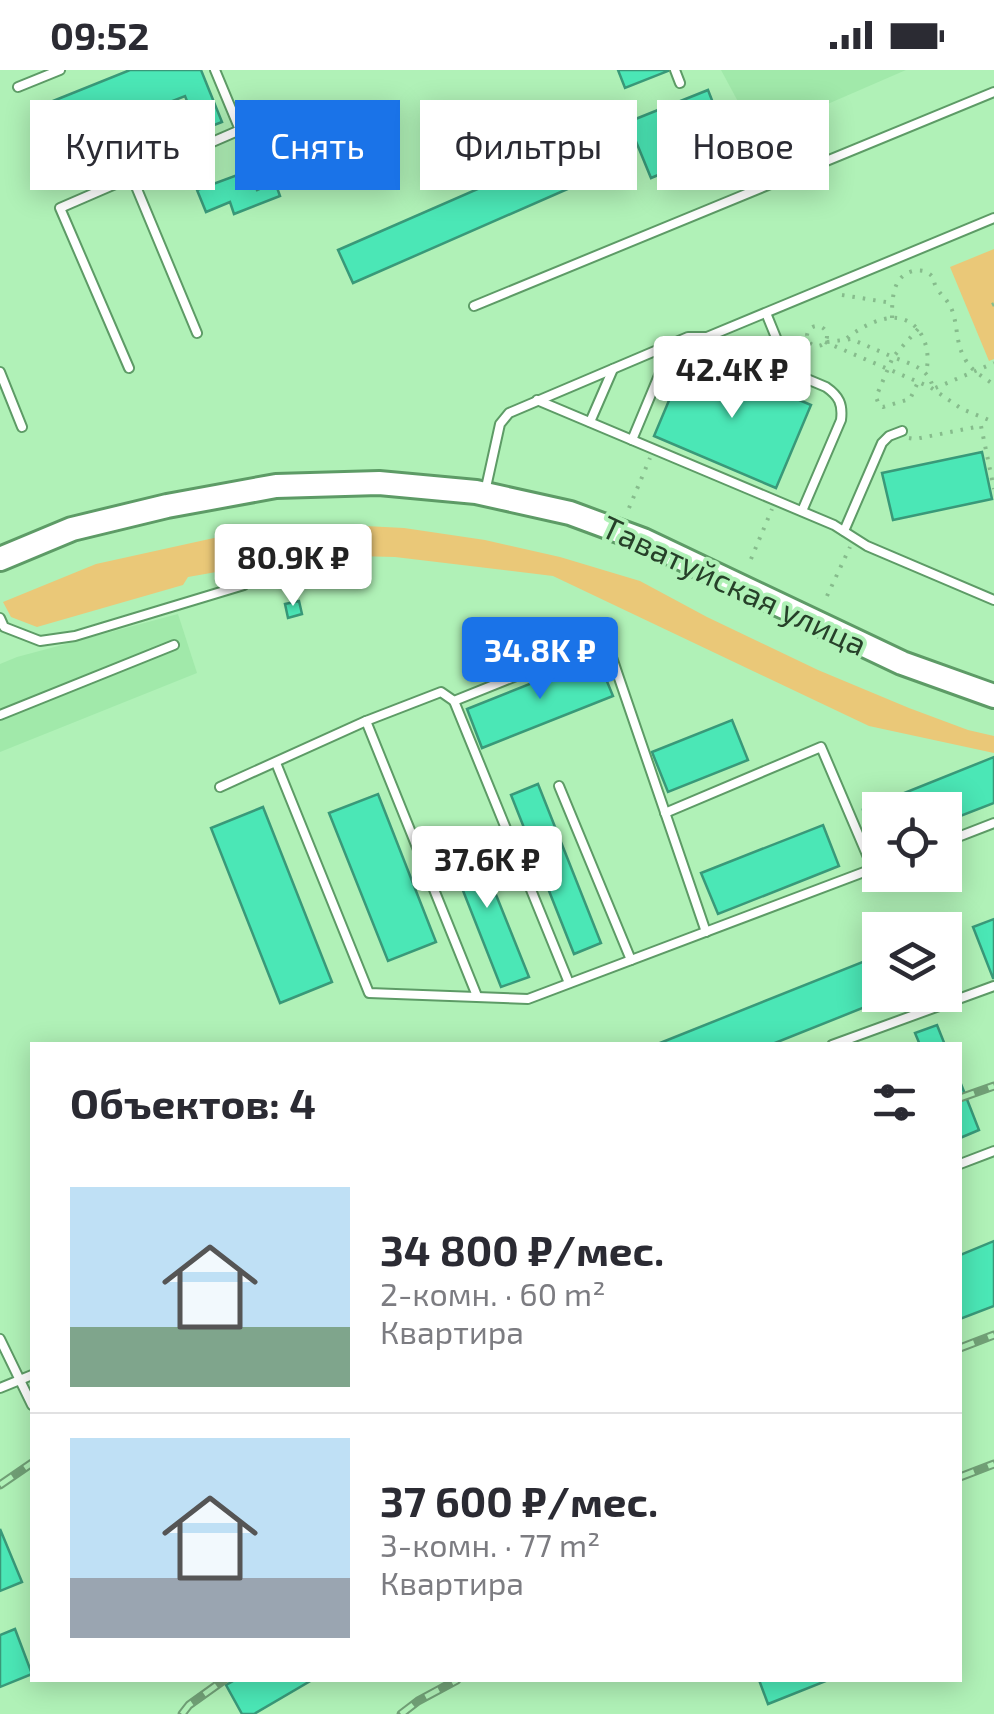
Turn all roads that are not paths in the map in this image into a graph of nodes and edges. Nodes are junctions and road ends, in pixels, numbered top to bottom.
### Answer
1 (60, 70) edge
2 (216, 70) edge
3 (675, 70) edge
4 (680, 83) dead end
5 (18, 87) dead end
6 (994, 92) edge
7 (215, 141) edge
8 (100, 190) edge
9 (138, 190) edge
10 (994, 218) edge
11 (474, 306) dead end
12 (766, 313) junction
13 (197, 334) dead end
14 (707, 337) junction
15 (672, 344) junction
16 (130, 368) dead end
17 (613, 368) junction
18 (0, 372) edge
19 (790, 372) junction
20 (537, 400) junction
21 (590, 422) junction
22 (22, 426) dead end
23 (902, 431) road end
24 (632, 440) junction
25 (485, 494) junction
26 (802, 512) junction
27 (844, 531) junction
28 (0, 559) edge
29 (244, 585) dead end
30 (994, 600) edge
31 (0, 618) edge
32 (174, 645) dead end
33 (994, 696) edge
34 (454, 701) junction
35 (0, 715) edge
36 (366, 721) junction
37 (276, 763) junction
38 (560, 786) dead end
39 (220, 787) dead end
40 (665, 812) junction
41 (994, 824) edge
42 (962, 836) edge
43 (862, 837) edge
44 (862, 873) edge
45 (706, 932) junction
46 (631, 960) junction
47 (569, 984) junction
48 (994, 986) edge
49 (477, 996) junction
50 (840, 1042) edge
51 (994, 1151) edge
52 (962, 1163) edge
53 (0, 1340) edge
54 (30, 1376) edge
55 (21, 1380) junction
56 (0, 1388) edge
57 (30, 1400) edge

1 - 5 lane
2 - 7 lane
3 - 4 lane
6 - 11 lane
8 - 16 lane
9 - 13 lane
10 - 12 lane
12 - 14 lane
12 - 19 lane
14 - 15 lane
14 - 19 lane
15 - 17 lane
15 - 24 lane
17 - 20 lane
17 - 21 lane
18 - 22 lane
19 - 26 lane
20 - 21 lane
20 - 25 lane
21 - 24 lane
23 - 27 lane
24 - 26 lane
25 - 28 main road, Таватуйская улица
25 - 33 main road, Таватуйская улица
26 - 27 lane
27 - 30 lane
29 - 31 lane
32 - 35 lane
34 - 36 lane
34 - 40 lane
34 - 47 lane
36 - 37 lane
36 - 49 lane
37 - 39 lane
37 - 49 lane
38 - 46 lane
40 - 43 lane
40 - 45 lane
41 - 42 lane
44 - 45 lane
45 - 46 lane
46 - 47 lane
47 - 49 lane
48 - 50 lane
51 - 52 lane
53 - 55 lane
54 - 55 lane
55 - 56 lane
55 - 57 lane

